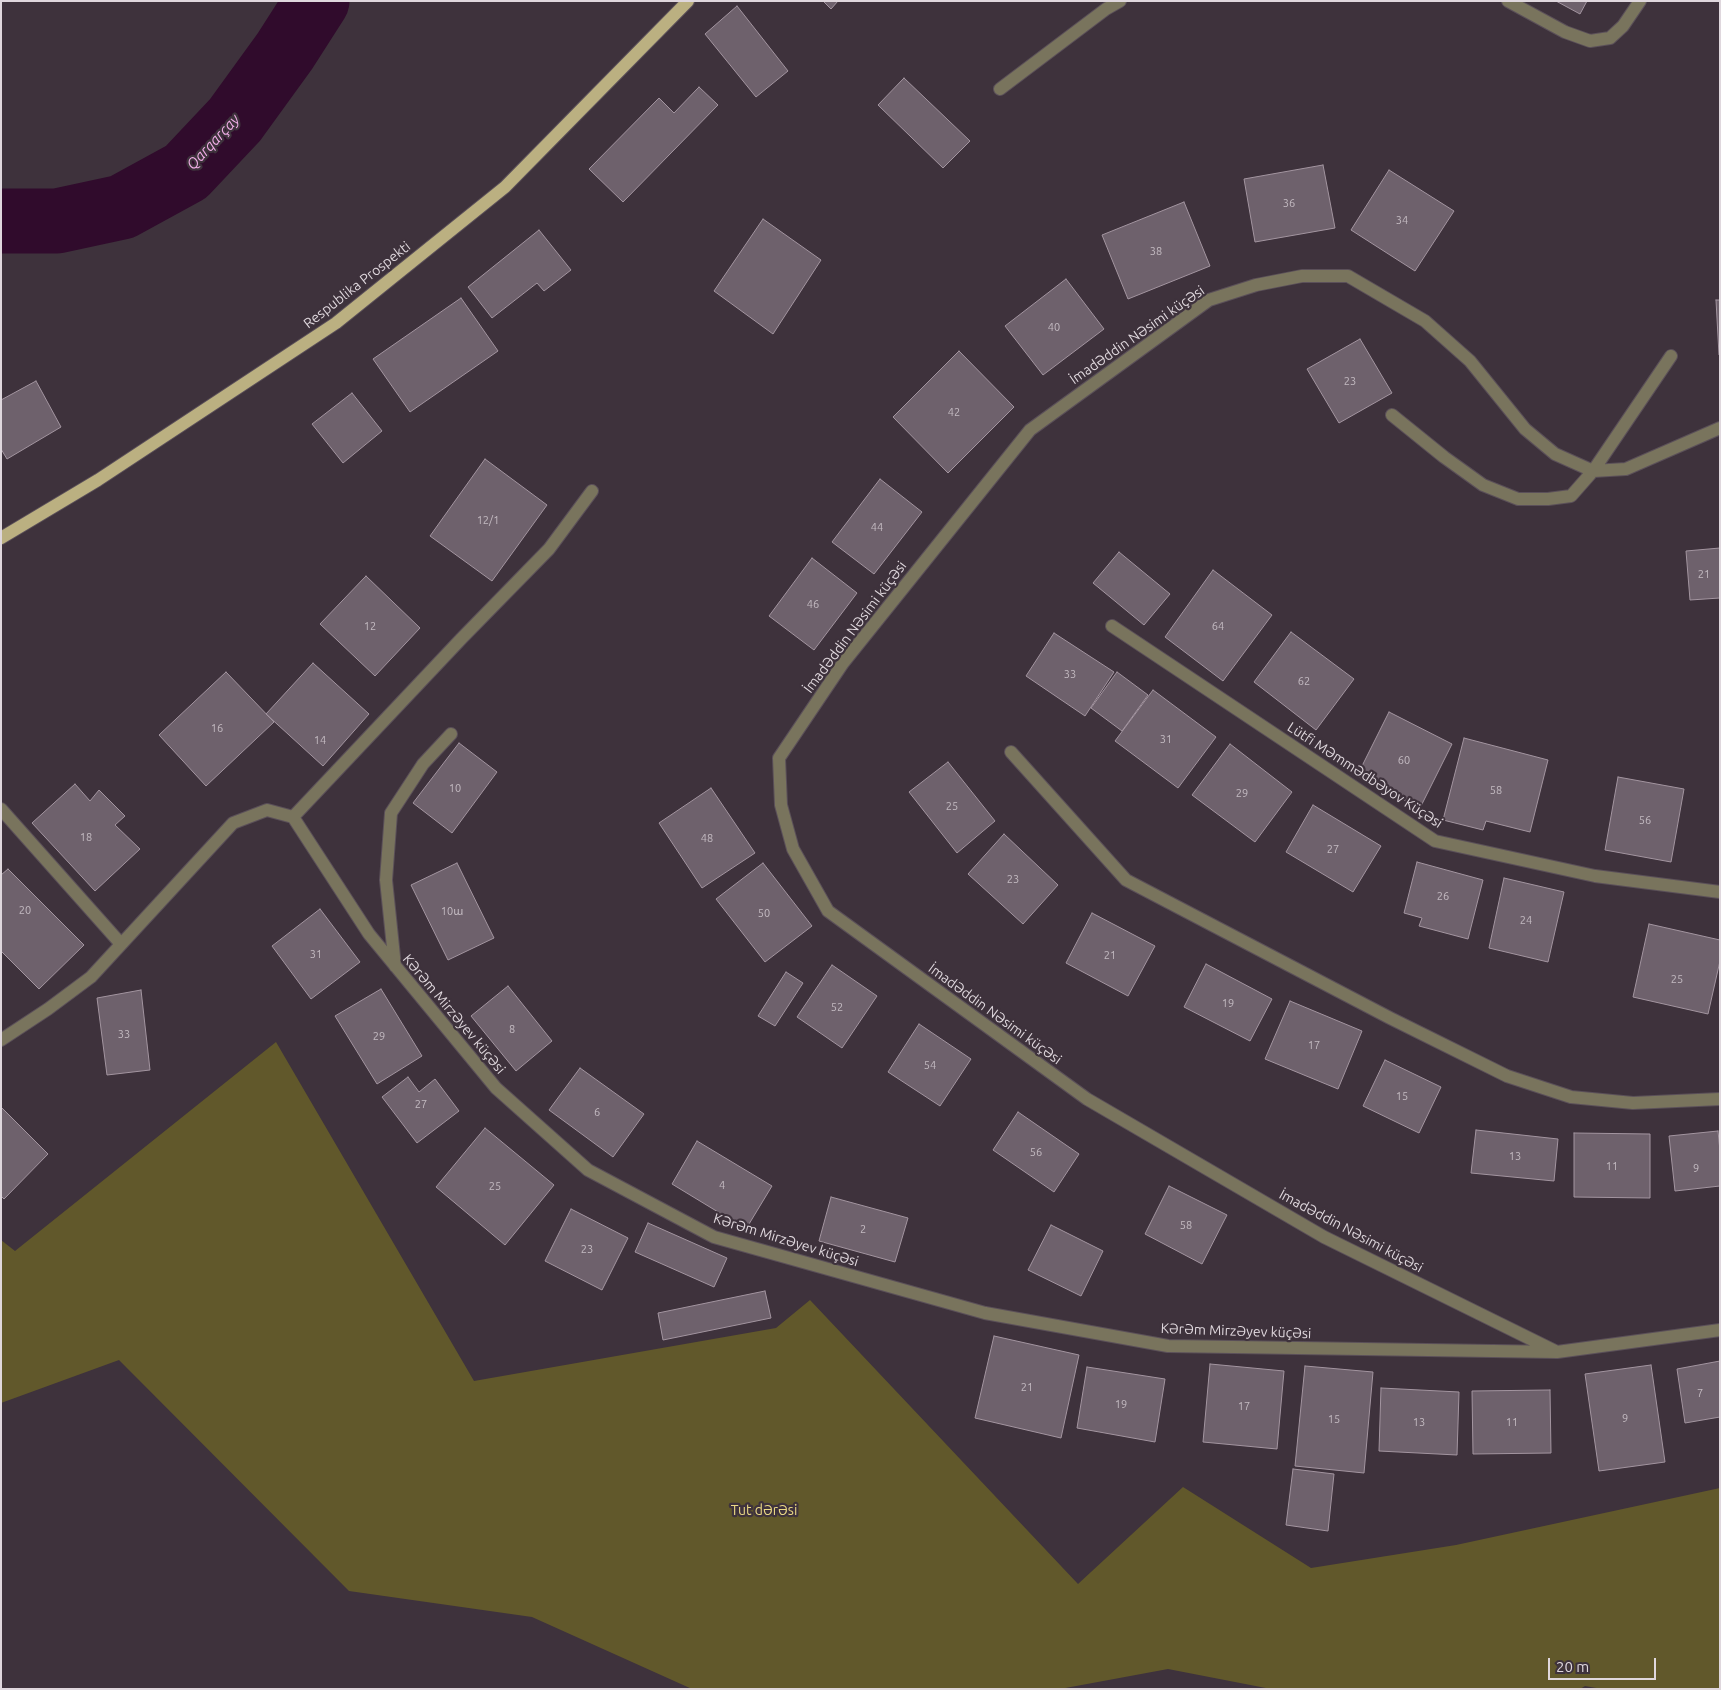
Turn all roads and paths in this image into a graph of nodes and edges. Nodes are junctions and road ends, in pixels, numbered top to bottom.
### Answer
1 (688, 1) edge
2 (1120, 1) edge
3 (1508, 1) edge
4 (1640, 1) edge
5 (1000, 90) dead end
6 (1671, 356) dead end
7 (1392, 415) dead end
8 (1720, 428) edge
9 (1593, 470) junction
10 (592, 491) dead end
11 (1, 538) edge
12 (1112, 626) dead end
13 (451, 734) dead end
14 (1012, 752) dead end
15 (1, 808) edge
16 (293, 817) junction
17 (1720, 892) edge
18 (121, 944) junction
19 (395, 966) junction
20 (1, 1040) edge
21 (1720, 1099) edge
22 (1720, 1330) edge
23 (1557, 1352) junction

1 - 11 main road, Respublika Prospekti
2 - 5 street
3 - 4 street
6 - 9 street
7 - 9 street
8 - 9 street, İmadəddin Nəsimi küçəsi
9 - 23 street, İmadəddin Nəsimi küçəsi
10 - 16 street
12 - 17 street, Lütfi Məmmədbəyov Küçəsi
13 - 19 street
14 - 21 street
15 - 18 street
16 - 18 street
16 - 19 street, Kərəm Mirzəyev küçəsi
18 - 20 street
19 - 23 street, Kərəm Mirzəyev küçəsi
22 - 23 street, Kərəm Mirzəyev küçəsi

